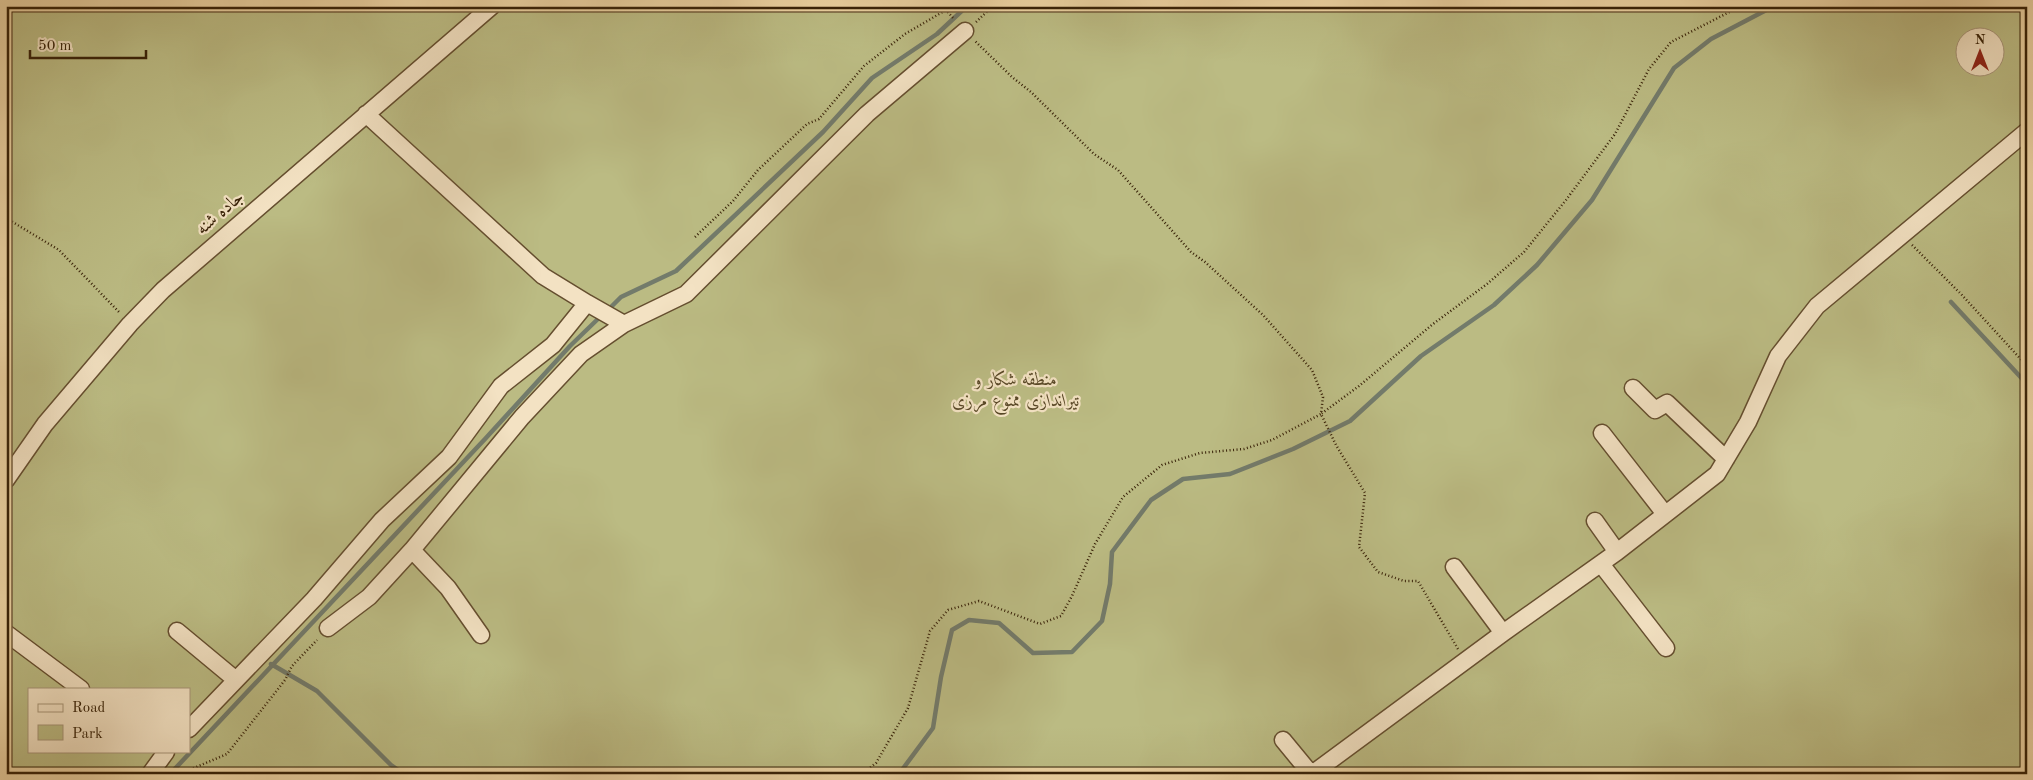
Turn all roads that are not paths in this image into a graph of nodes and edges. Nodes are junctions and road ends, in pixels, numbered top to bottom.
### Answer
1 (492, 6) edge
2 (966, 31) road end
3 (366, 114) junction
4 (2027, 131) edge
5 (591, 305) junction
6 (619, 321) junction
7 (1633, 388) dead end
8 (1602, 433) dead end
9 (1726, 459) junction
10 (6, 480) edge
11 (1665, 514) junction
12 (1595, 521) dead end
13 (412, 550) junction
14 (1617, 552) junction
15 (1600, 564) junction
16 (1454, 568) dead end
17 (328, 628) road end
18 (177, 631) dead end
19 (6, 633) edge
20 (1503, 633) junction
21 (481, 635) dead end
22 (1666, 648) dead end
23 (236, 680) junction
24 (81, 688) edge
25 (190, 728) edge
26 (1283, 740) dead end
27 (165, 752) edge
28 (150, 774) edge
29 (1312, 774) edge

1 - 3 street, جاده شنه
2 - 6 street
3 - 5 street
3 - 10 street, جاده شنه
4 - 9 street
5 - 6 street
5 - 23 street
6 - 13 street
7 - 9 street
8 - 11 street
9 - 11 street
11 - 14 street
12 - 14 street
13 - 17 street
13 - 21 street
14 - 15 street
15 - 20 street
15 - 22 street
16 - 20 street
18 - 23 street
19 - 24 street
20 - 29 street
23 - 25 street
26 - 29 street
27 - 28 street

